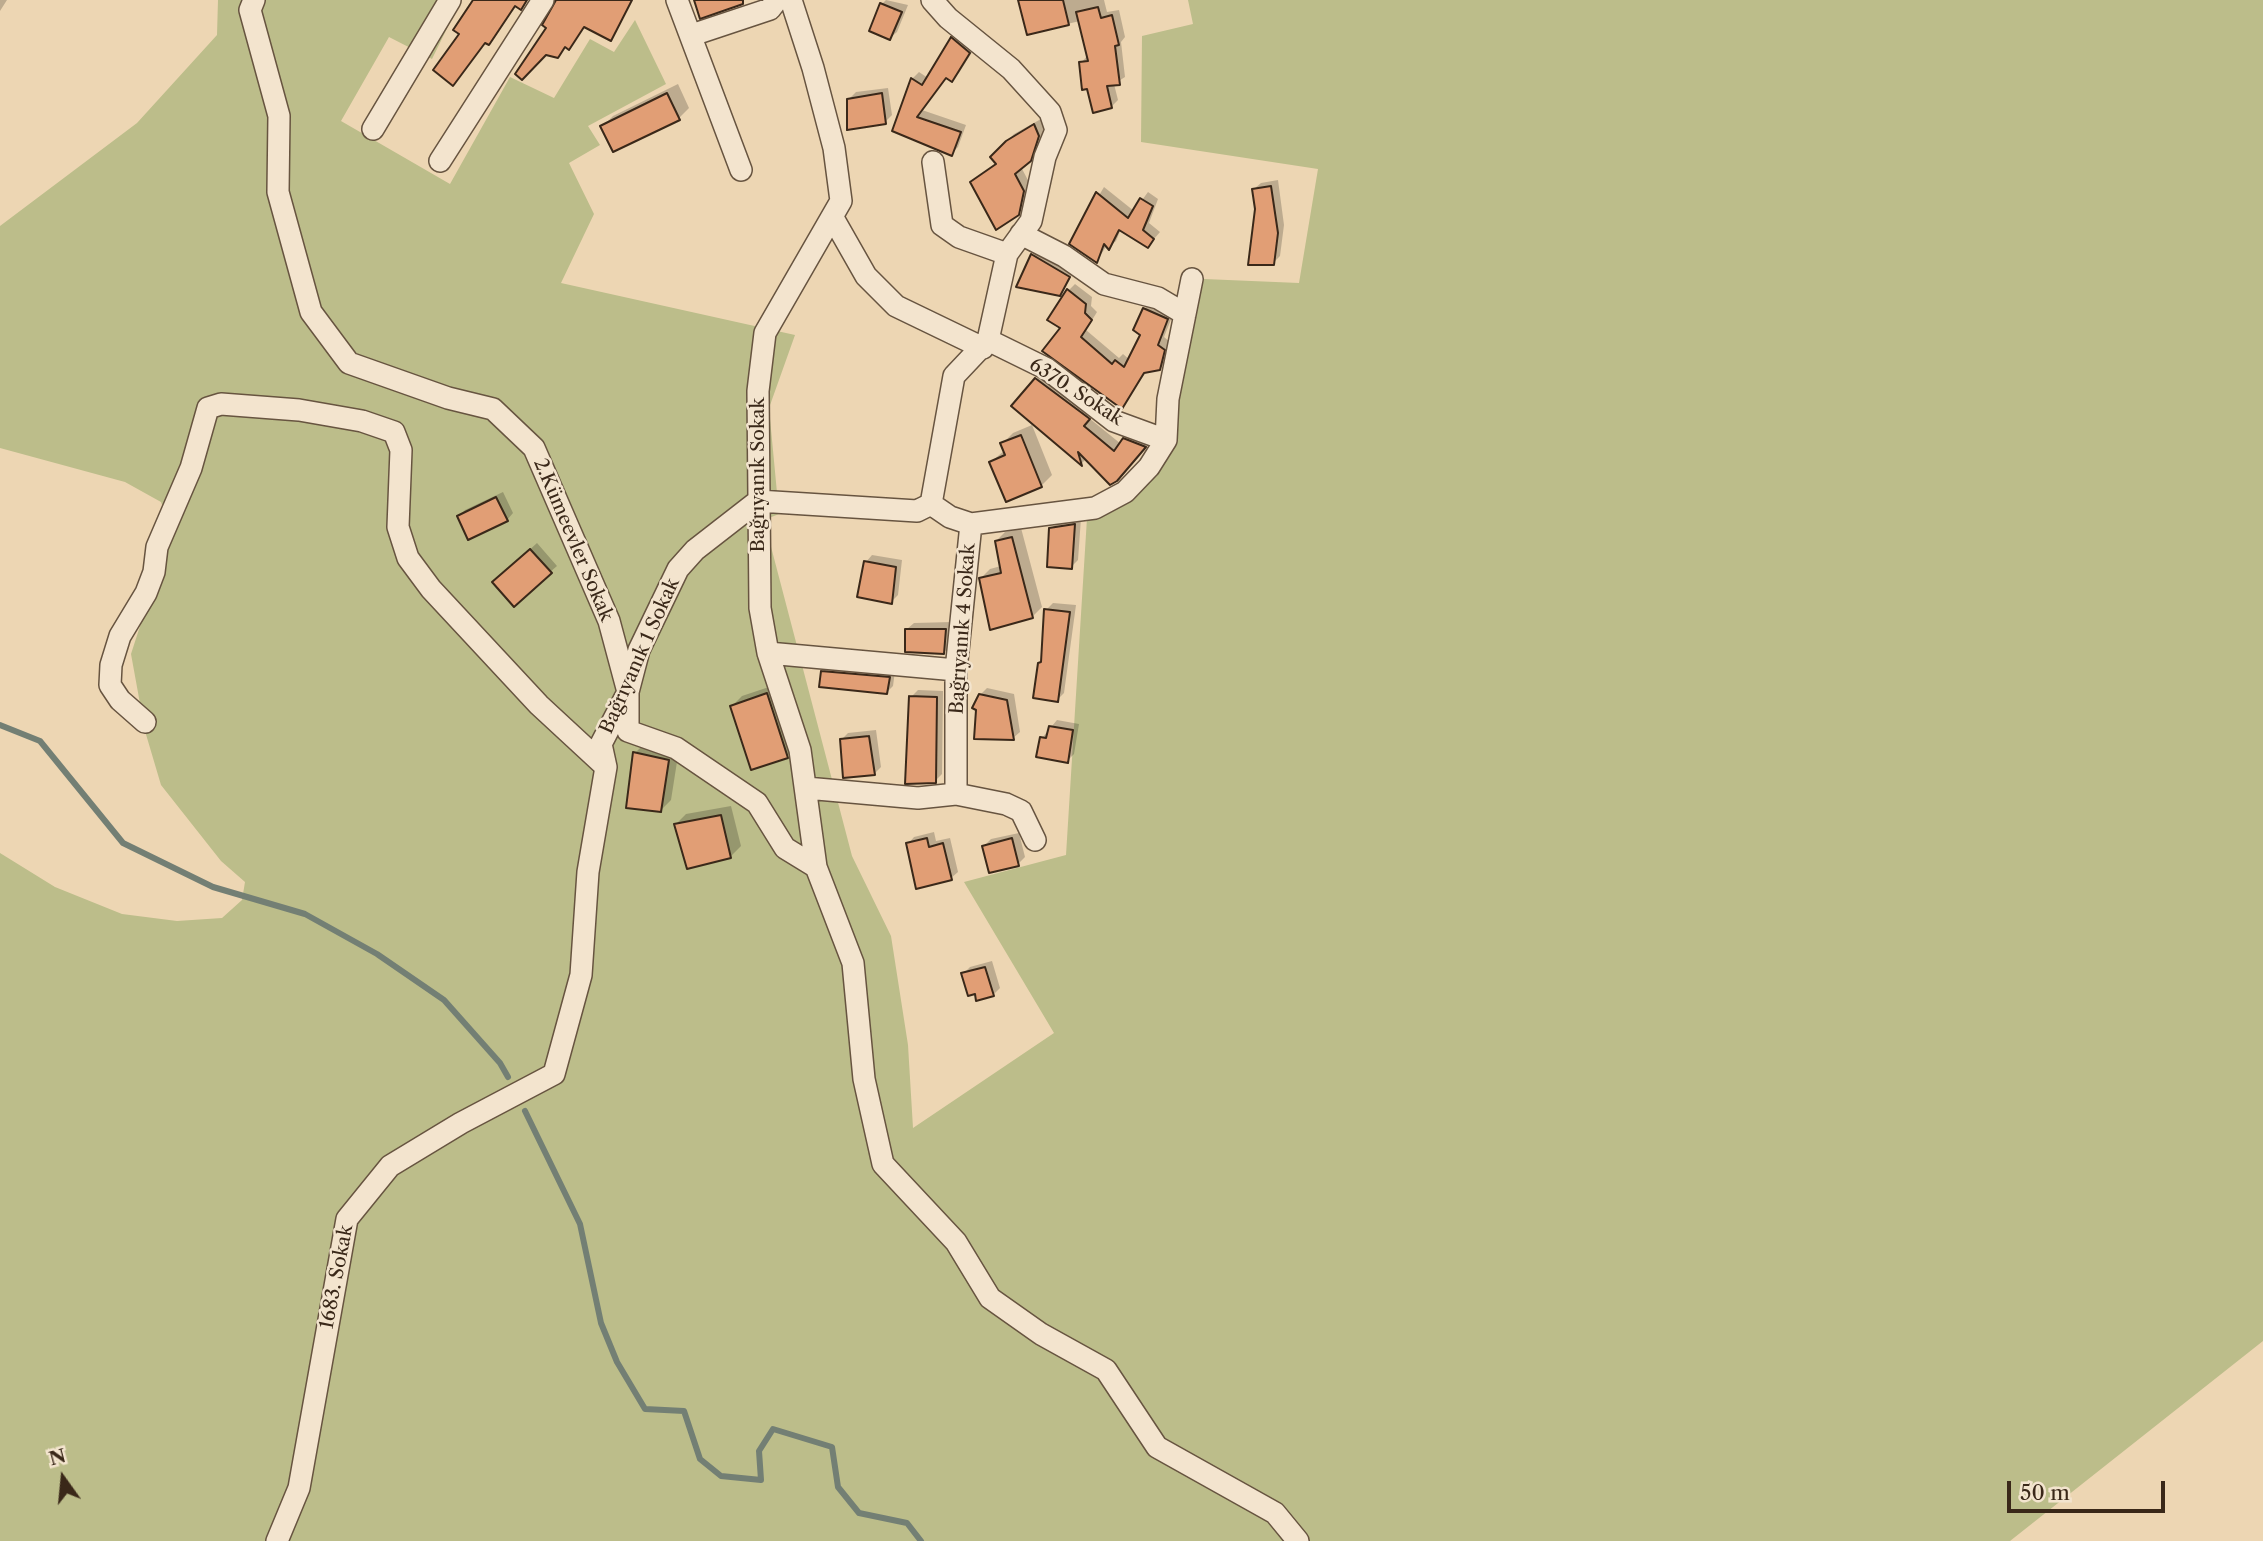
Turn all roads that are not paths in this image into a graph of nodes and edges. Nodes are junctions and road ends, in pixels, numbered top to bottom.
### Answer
1 (254, 0) edge
2 (450, 0) edge
3 (543, 0) edge
4 (677, 0) edge
5 (777, 0) edge
6 (791, 0) edge
7 (932, 0) edge
8 (692, 35) junction
9 (373, 129) dead end
10 (440, 161) dead end
11 (933, 162) dead end
12 (741, 170) dead end
13 (833, 218) junction
14 (1021, 234) junction
15 (1007, 254) junction
16 (1192, 279) dead end
17 (1185, 314) junction
18 (986, 344) junction
19 (1166, 440) junction
20 (758, 500) junction
21 (931, 504) junction
22 (971, 524) junction
23 (768, 653) junction
24 (957, 670) junction
25 (628, 692) junction
26 (145, 722) dead end
27 (606, 767) junction
28 (806, 788) junction
29 (956, 794) junction
30 (1035, 840) dead end
31 (816, 867) junction
32 (554, 1074) joint
33 (277, 1541) edge
34 (1298, 1541) edge

1 - 25 street, 2.Kümeevler Sokak
2 - 9 street
3 - 10 street
4 - 8 street
5 - 8 street
6 - 13 street, Bağrıyanık Sokak
7 - 14 street
8 - 12 street
11 - 15 street
13 - 18 street, 6370. Sokak
13 - 20 street, Bağrıyanık Sokak
14 - 15 street
14 - 17 street
15 - 18 street
16 - 17 street
17 - 19 street
18 - 19 street, 6370. Sokak
18 - 21 street
19 - 22 street
20 - 21 street
20 - 23 street, Bağrıyanık Sokak
20 - 25 street, Bağrıyanık 1 Sokak
21 - 22 street
22 - 24 street, Bağrıyanık 4 Sokak
23 - 24 street
23 - 28 street, Bağrıyanık Sokak
24 - 29 street, Bağrıyanık 4 Sokak
25 - 27 street, Bağrıyanık 1 Sokak
25 - 31 street, 2.Kümeevler Sokak
26 - 27 street
27 - 32 street, Bağrıyanık 1 Sokak
28 - 29 street
28 - 31 street, Bağrıyanık Sokak
29 - 30 street
31 - 34 street, Bağrıyanık Sokak
32 - 33 street, 1683. Sokak

